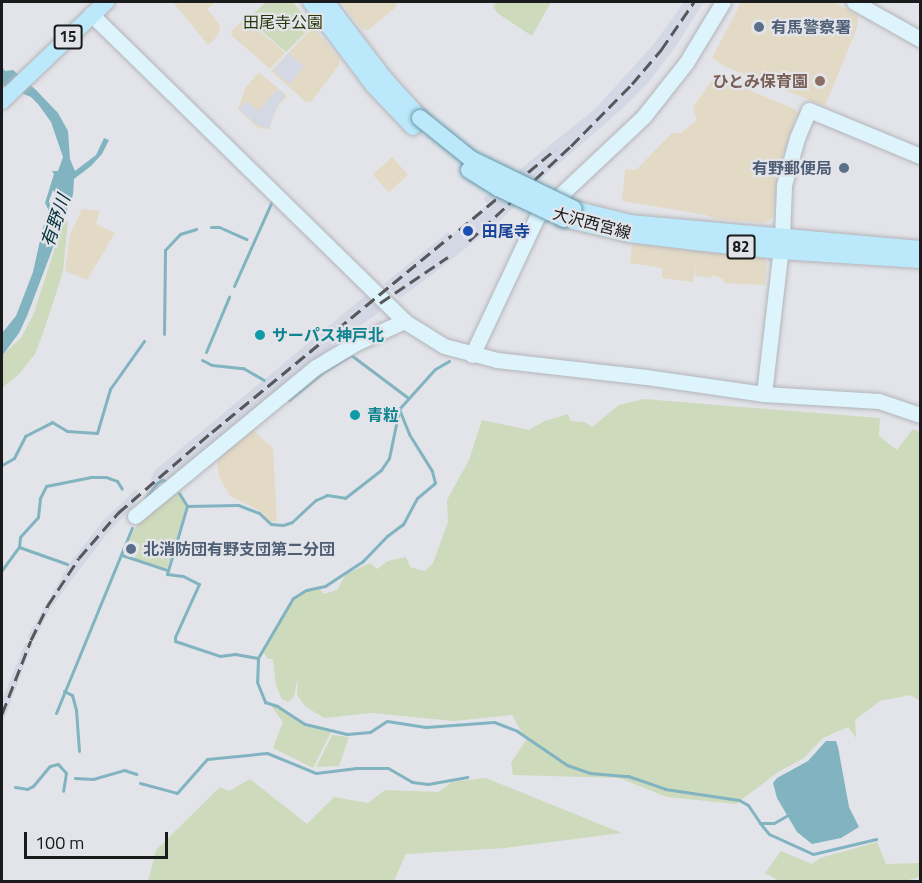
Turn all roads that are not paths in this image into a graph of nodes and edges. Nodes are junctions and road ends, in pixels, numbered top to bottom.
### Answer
1 (106, 2) edge
2 (311, 2) edge
3 (326, 2) edge
4 (723, 2) edge
5 (854, 2) edge
6 (91, 14) junction
7 (921, 39) edge
8 (2, 101) edge
9 (416, 122) junction
10 (921, 156) edge
11 (781, 244) junction
12 (921, 249) edge
13 (921, 260) edge
14 (404, 321) junction
15 (472, 355) junction
16 (764, 394) junction
17 (921, 415) edge
18 (135, 516) dead end

1 - 6 main road, 15
2 - 9 main road, 大沢西宮線 / 82
3 - 9 main road, 大沢西宮線 / 82
4 - 15 street
5 - 7 street
6 - 8 main road, 15
6 - 14 street
9 - 11 main road, 大沢西宮線 / 82, bridge
10 - 11 street
11 - 12 main road, 大沢西宮線 / 82
11 - 13 main road, 大沢西宮線 / 82
11 - 16 street
14 - 15 street
14 - 18 street
15 - 16 street
16 - 17 street

